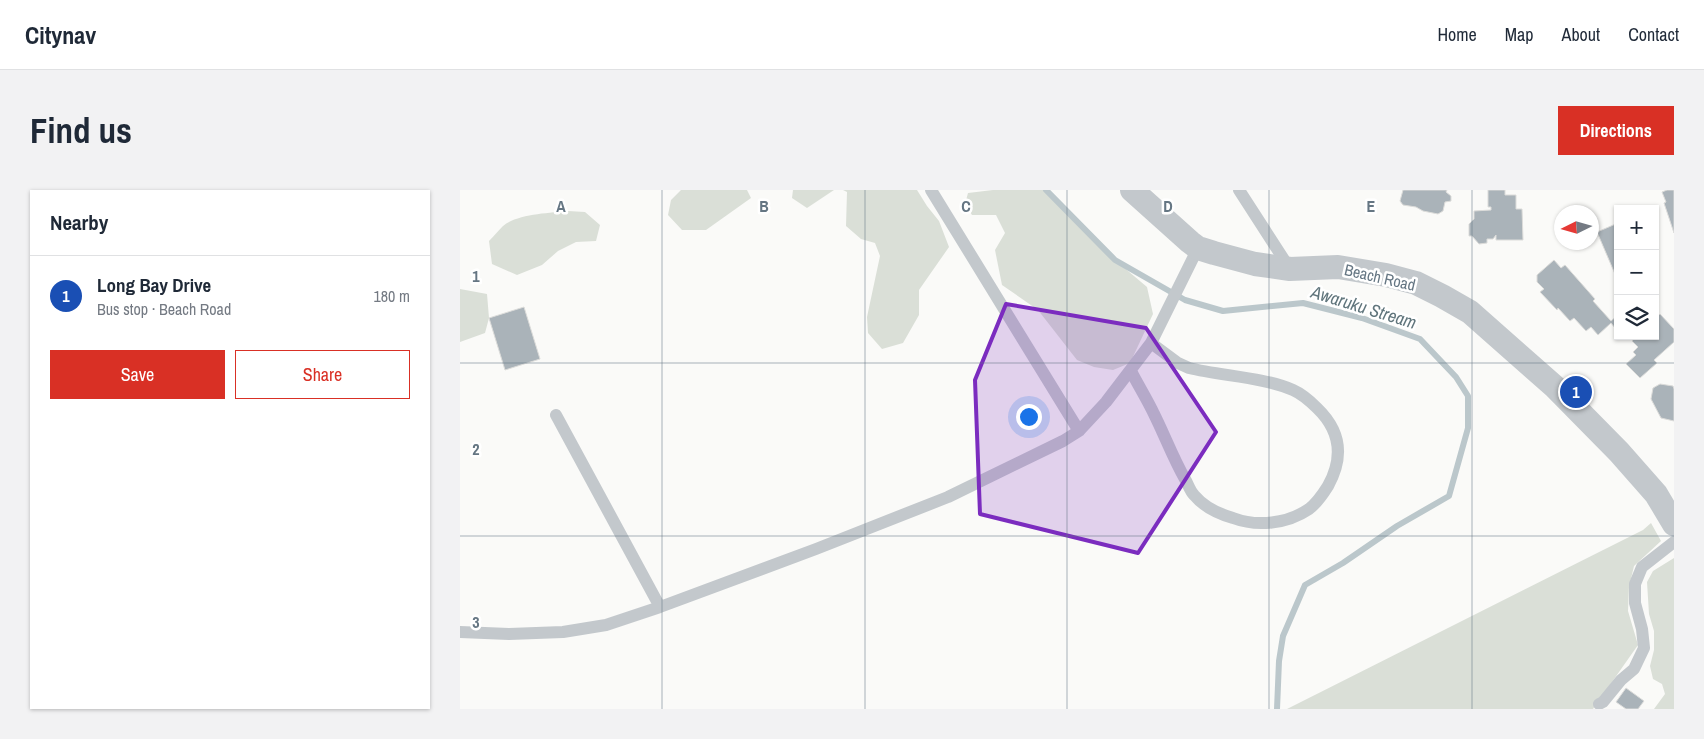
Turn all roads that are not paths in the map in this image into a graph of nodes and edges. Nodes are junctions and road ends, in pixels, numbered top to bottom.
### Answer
1 (930, 190) edge
2 (1132, 190) edge
3 (1239, 190) edge
4 (1198, 248) junction
5 (1290, 269) junction
6 (1151, 343) junction
7 (1131, 371) junction
8 (556, 415) dead end
9 (1079, 431) junction
10 (1665, 488) edge
11 (1674, 524) edge
12 (1674, 542) edge
13 (660, 607) junction
14 (460, 632) edge
15 (1599, 704) dead end

1 - 9 lane
2 - 4 street, Beach Road
3 - 5 lane
4 - 5 street, Beach Road
4 - 6 lane
5 - 10 street, Beach Road
6 - 7 lane
6 - 7 lane
7 - 9 lane
8 - 13 lane
9 - 13 lane
10 - 11 street, Beach Road
12 - 15 lane
13 - 14 lane

